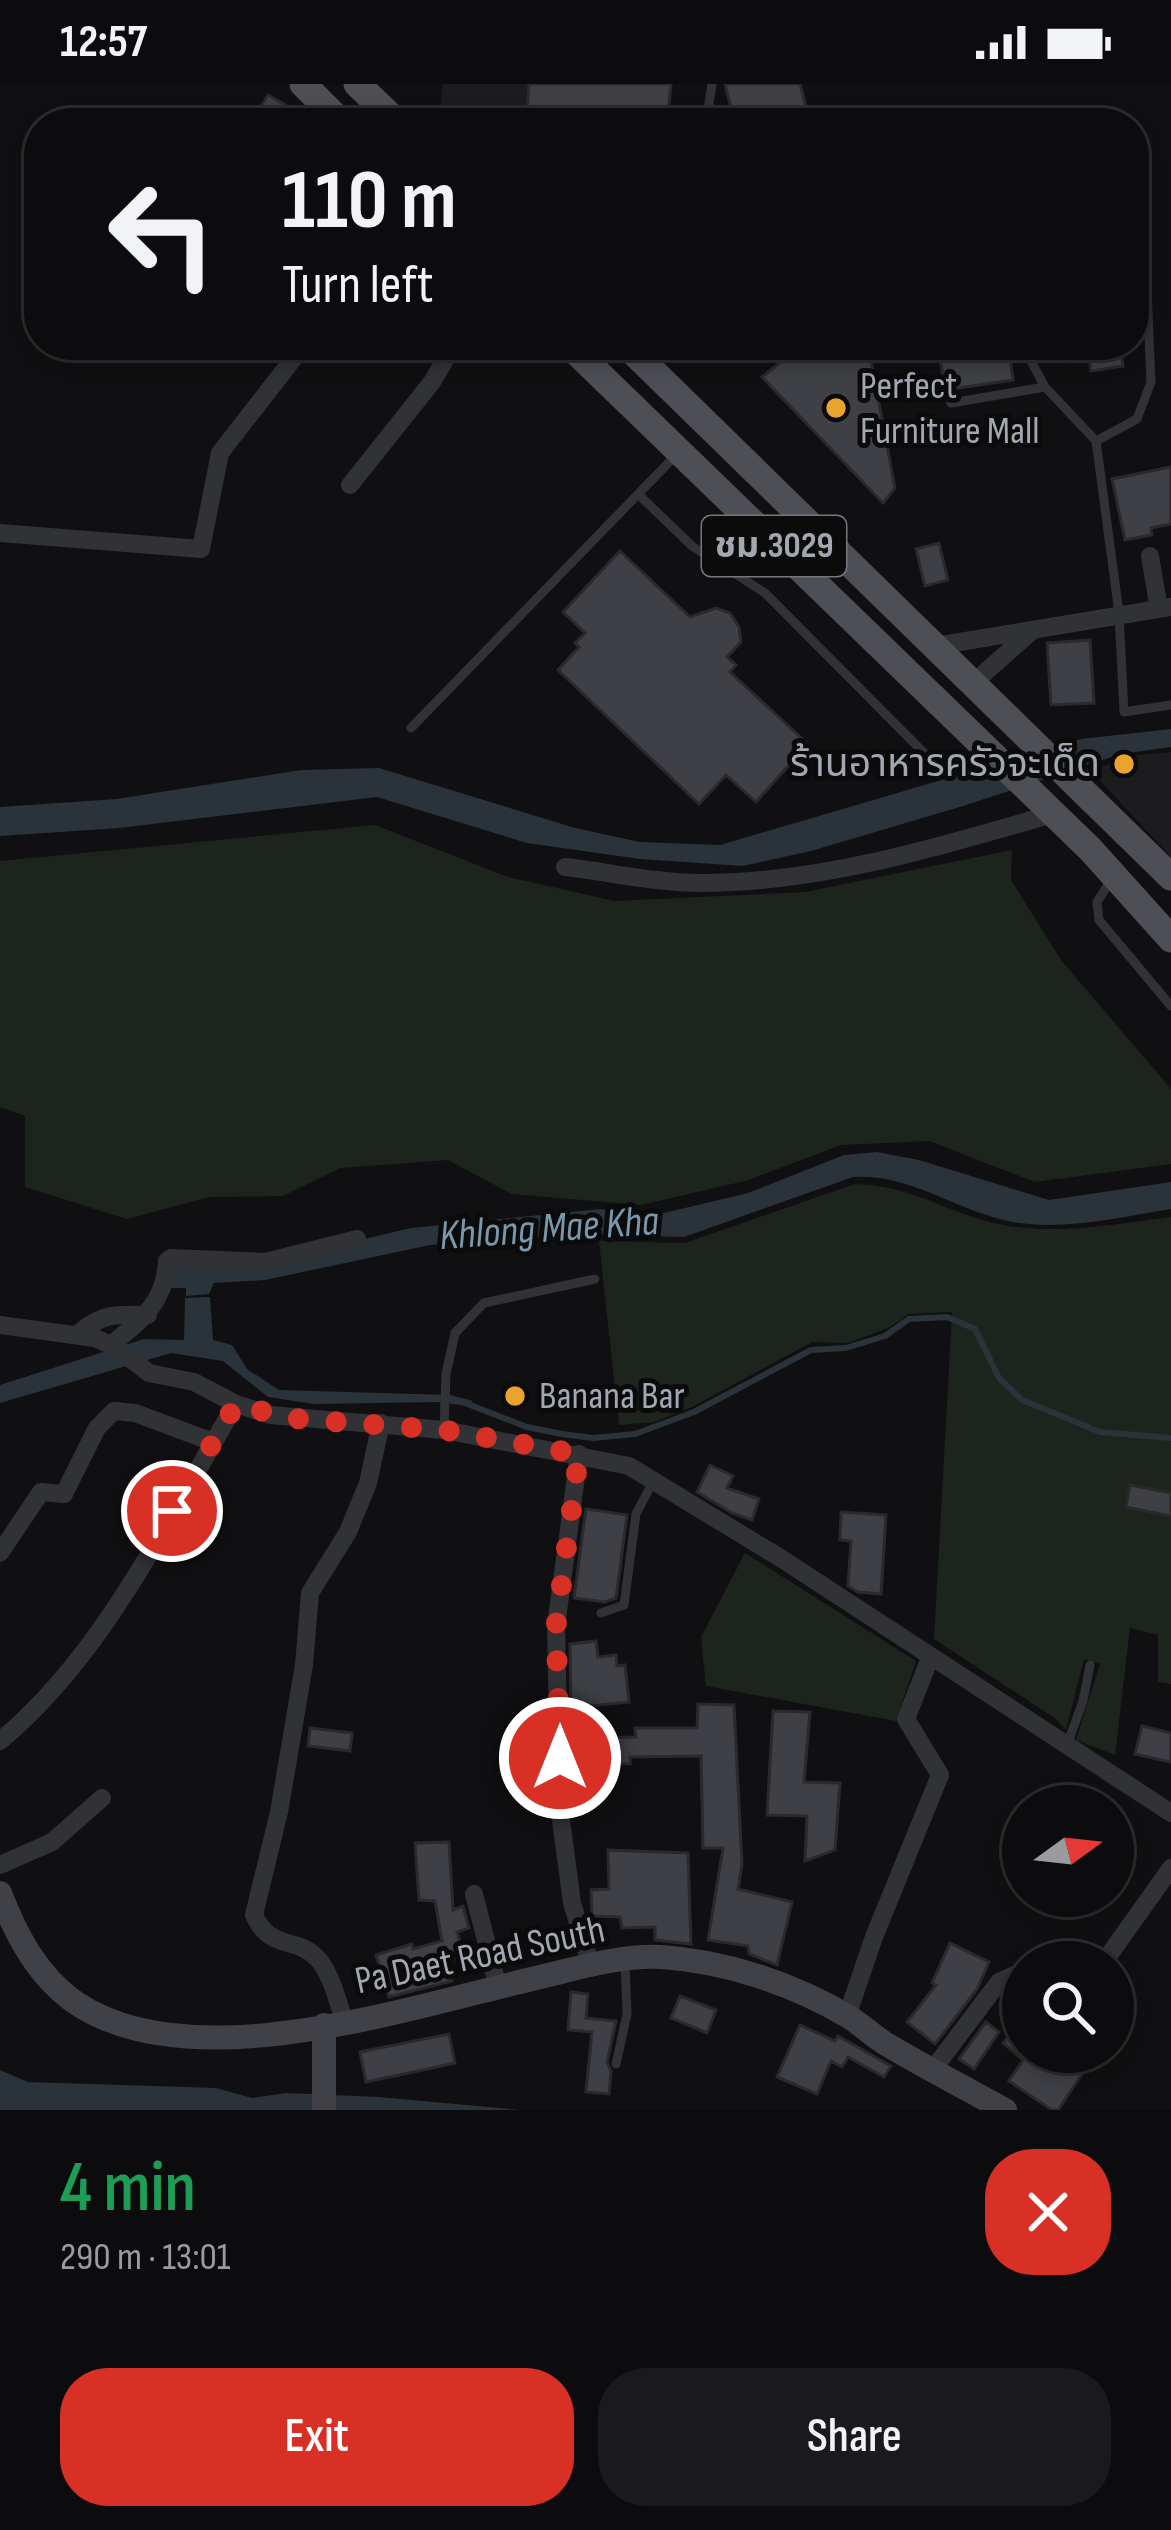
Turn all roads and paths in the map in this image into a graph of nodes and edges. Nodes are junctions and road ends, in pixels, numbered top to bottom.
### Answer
1 (303, 84) edge
2 (358, 84) edge
3 (328, 108) edge
4 (383, 108) edge
5 (1149, 336) edge
6 (292, 360) edge
7 (445, 360) edge
8 (583, 360) edge
9 (641, 360) edge
10 (1031, 360) edge
11 (1045, 387) junction
12 (951, 403) dead end
13 (1096, 440) junction
14 (678, 453) junction
15 (350, 485) dead end
16 (638, 494) junction
17 (0, 533) edge
18 (1150, 556) dead end
19 (1165, 608) edge
20 (1119, 614) junction
21 (1036, 627) junction
22 (934, 646) junction
23 (973, 683) junction
24 (1171, 705) edge
25 (411, 728) dead end
26 (934, 764) dead end
27 (1052, 814) junction
28 (565, 867) dead end
29 (1114, 876) junction
30 (1171, 877) edge
31 (1171, 939) edge
32 (1171, 1006) edge
33 (357, 1239) dead end
34 (595, 1280) dead end
35 (148, 1315) junction
36 (0, 1324) edge
37 (78, 1334) junction
38 (113, 1346) junction
39 (236, 1404) junction
40 (381, 1423) junction
41 (444, 1430) junction
42 (213, 1442) junction
43 (579, 1454) junction
44 (654, 1480) junction
45 (0, 1553) edge
46 (601, 1613) dead end
47 (930, 1658) junction
48 (1090, 1665) dead end
49 (0, 1741) edge
50 (1067, 1744) junction
51 (102, 1798) dead end
52 (1171, 1813) edge
53 (0, 1865) edge
54 (1171, 1868) edge
55 (0, 1893) edge
56 (474, 1894) dead end
57 (1119, 1941) edge
58 (625, 1962) junction
59 (591, 1966) junction
60 (1002, 1981) edge
61 (498, 1987) junction
62 (847, 2016) junction
63 (334, 2024) junction
64 (616, 2063) dead end
65 (934, 2068) junction
66 (324, 2110) edge
67 (1005, 2110) edge

1 - 3 main road
2 - 4 main road
5 - 13 lane
6 - 17 street
7 - 15 street
8 - 14 main road, ชม.3029
9 - 22 main road, ชม.3029
10 - 11 lane
11 - 12 lane
11 - 13 lane
13 - 20 lane
14 - 16 lane
14 - 27 main road, ชม.3029
16 - 25 lane
16 - 26 lane
18 - 19 street
19 - 20 street
20 - 21 street
20 - 24 lane
21 - 22 street
21 - 23 street
22 - 23 main road, ชม.3029
23 - 30 main road, ชม.3029
27 - 28 street
27 - 29 main road, ชม.3029
29 - 31 main road, ชม.3029
29 - 32 lane
33 - 35 street
34 - 41 lane
35 - 37 street
35 - 38 street
36 - 37 street
37 - 38 street
38 - 39 street
39 - 40 street
39 - 42 street
40 - 41 street
40 - 63 street
41 - 43 street
42 - 45 street
42 - 49 street
43 - 44 street
43 - 59 street
44 - 46 lane
44 - 47 street
47 - 50 street
47 - 62 street
48 - 50 lane
50 - 52 street
51 - 53 street
54 - 57 street
55 - 63 street, Pa Daet Road South
56 - 61 street
58 - 59 street, Pa Daet Road South
58 - 62 street, Pa Daet Road South
58 - 64 lane
59 - 61 street, Pa Daet Road South
60 - 65 street
61 - 63 street, Pa Daet Road South
62 - 65 street, Pa Daet Road South
63 - 66 street
65 - 67 street, Pa Daet Road South

